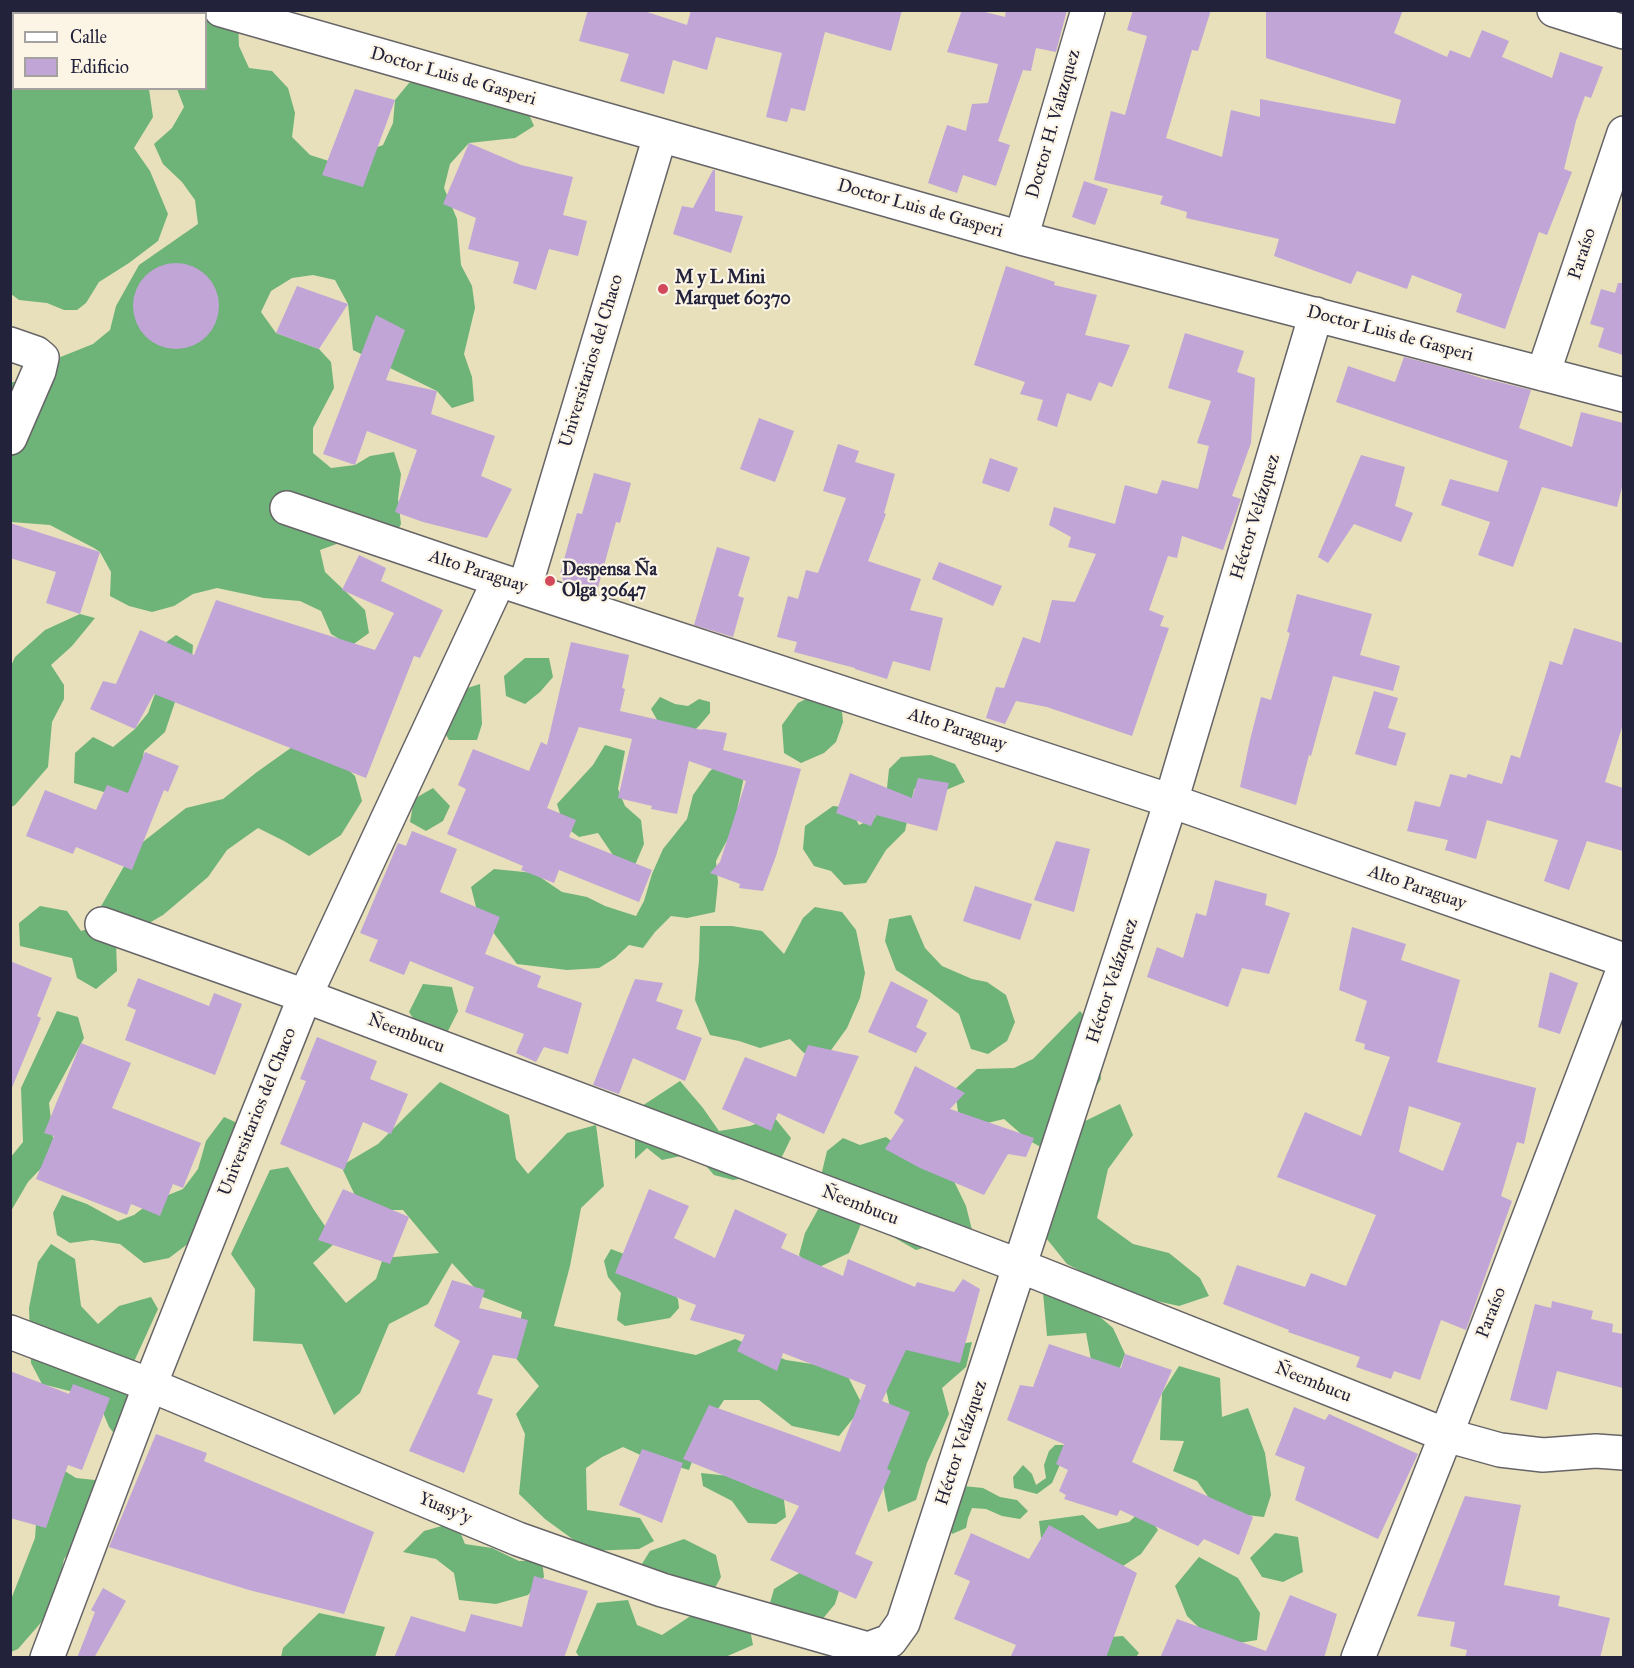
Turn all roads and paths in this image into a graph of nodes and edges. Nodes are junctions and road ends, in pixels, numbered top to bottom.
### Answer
1 (220, 10) edge
2 (1088, 10) edge
3 (1554, 10) edge
4 (1623, 32) edge
5 (1623, 133) edge
6 (660, 136) junction
7 (1021, 238) junction
8 (1316, 314) junction
9 (10, 344) edge
10 (1544, 374) junction
11 (1623, 395) edge
12 (10, 438) edge
13 (287, 508) dead end
14 (512, 583) junction
15 (1171, 801) junction
16 (102, 924) dead end
17 (1623, 960) edge
18 (1623, 968) edge
19 (304, 996) junction
20 (1020, 1266) junction
21 (10, 1332) edge
22 (150, 1385) junction
23 (1446, 1435) junction
24 (1623, 1453) edge
25 (890, 1641) joint
26 (47, 1658) edge
27 (1358, 1658) edge

1 - 6 street, Doctor Luis de Gasperi
2 - 7 street, Doctor H. Valazquez
3 - 4 street
5 - 10 street, Paraíso
6 - 7 street, Doctor Luis de Gasperi
6 - 14 street, Universitarios del Chaco
7 - 8 street, Doctor Luis de Gasperi
8 - 10 street, Doctor Luis de Gasperi
8 - 15 street, Héctor Velázquez
9 - 12 street
10 - 11 street, Doctor Luis de Gasperi
13 - 14 street, Alto Paraguay
14 - 15 street, Alto Paraguay
14 - 19 street, Universitarios del Chaco
15 - 17 street, Alto Paraguay
15 - 20 street, Héctor Velázquez
16 - 19 street, Ñeembucu
18 - 23 street, Paraíso
19 - 20 street, Ñeembucu
19 - 22 street, Universitarios del Chaco
20 - 23 street, Ñeembucu
20 - 25 street, Héctor Velázquez
21 - 22 street, Yuasy'y
22 - 25 street, Yuasy'y
22 - 26 street, Universitarios del Chaco
23 - 24 street, Ñeembucu
23 - 27 street, Paraíso

